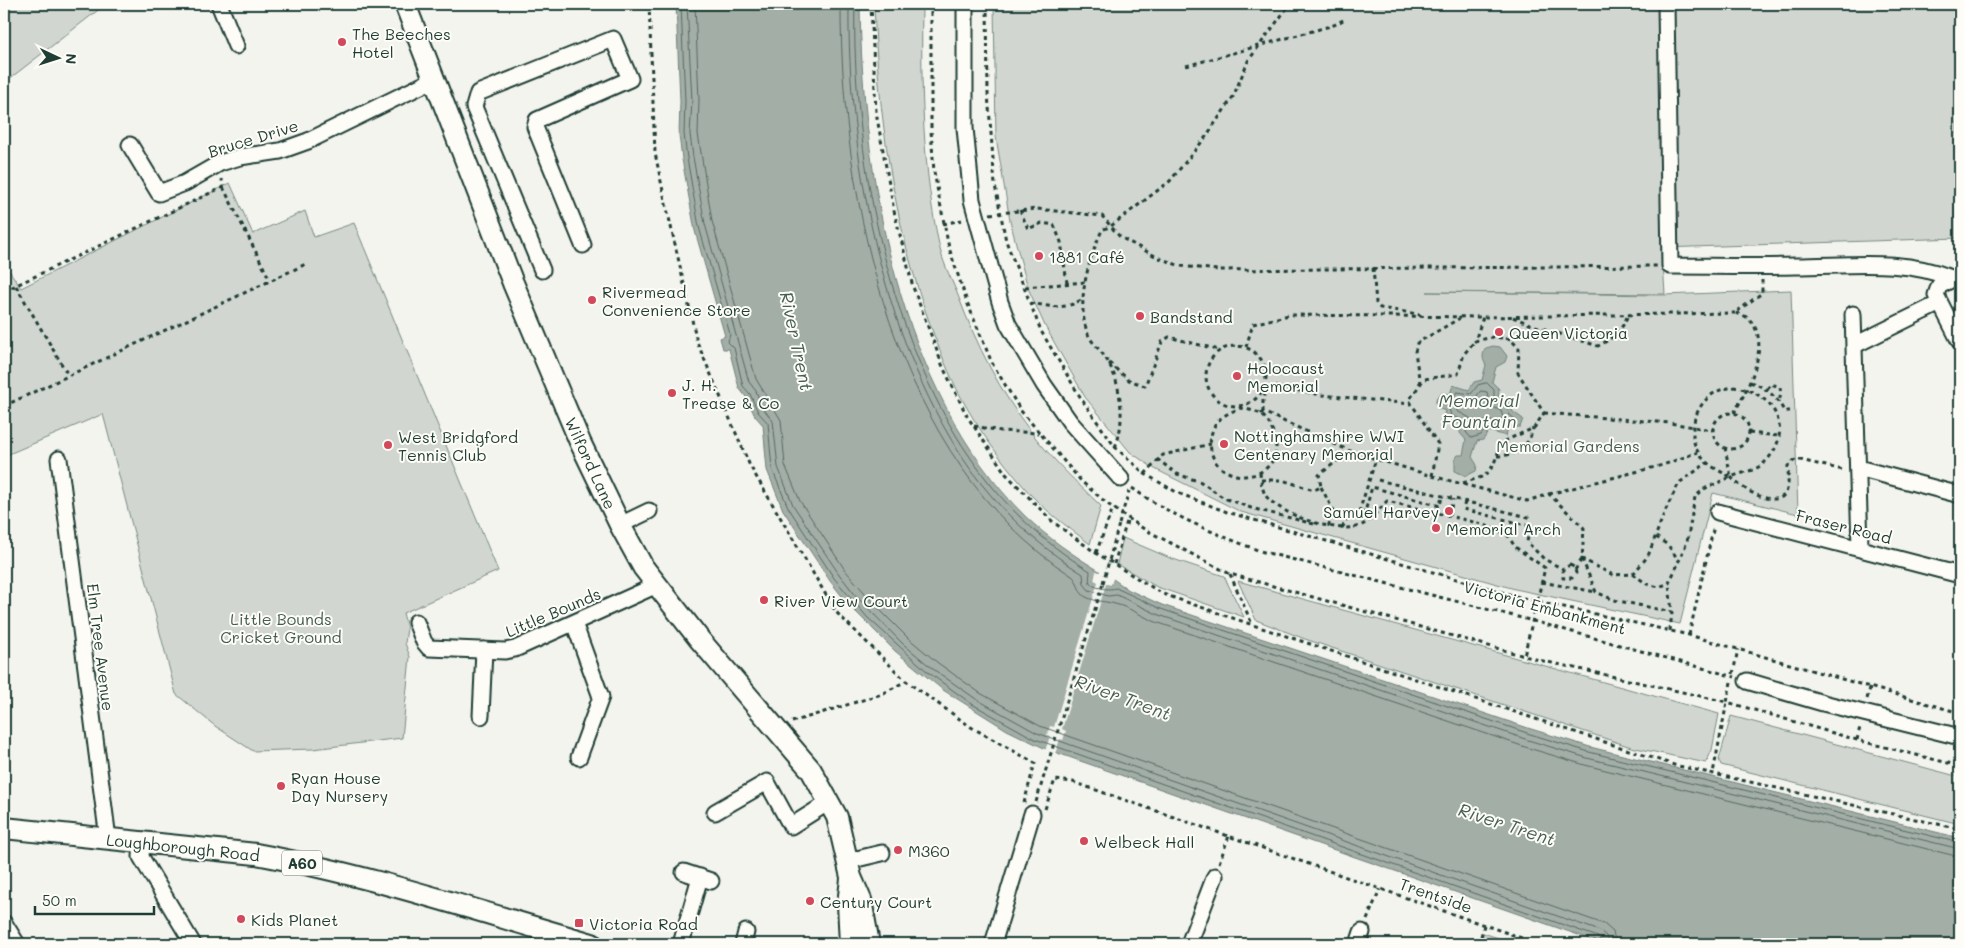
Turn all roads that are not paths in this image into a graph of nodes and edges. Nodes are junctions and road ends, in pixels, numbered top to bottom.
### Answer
1 (219, 4) edge
2 (405, 4) edge
3 (965, 4) edge
4 (1666, 4) edge
5 (236, 46) dead end
6 (435, 79) junction
7 (130, 145) dead end
8 (583, 245) dead end
9 (542, 270) dead end
10 (1956, 276) edge
11 (1940, 303) junction
12 (1853, 314) dead end
13 (1960, 342) edge
14 (1855, 345) junction
15 (58, 460) dead end
16 (1858, 471) junction
17 (1126, 483) road end
18 (1960, 495) edge
19 (649, 511) dead end
20 (1718, 512) road end
21 (620, 525) junction
22 (1860, 547) junction
23 (1960, 575) edge
24 (657, 585) junction
25 (416, 622) dead end
26 (574, 623) junction
27 (484, 650) junction
28 (1747, 681) road end
29 (481, 716) dead end
30 (1960, 737) edge
31 (578, 757) dead end
32 (829, 802) junction
33 (715, 812) dead end
34 (1032, 813) road end
35 (4, 828) edge
36 (108, 839) junction
37 (142, 843) junction
38 (882, 854) dead end
39 (849, 869) junction
40 (684, 872) dead end
41 (1215, 876) road end
42 (4, 922) edge
43 (17, 944) edge
44 (193, 944) edge
45 (592, 944) edge
46 (681, 944) edge
47 (850, 944) edge
48 (869, 944) edge
49 (994, 944) edge
50 (1189, 944) edge

1 - 5 street
2 - 6 main road, Wilford Lane
3 - 17 street
4 - 10 street
6 - 7 street, Bruce Drive
6 - 21 main road, Wilford Lane
8 - 9 street
10 - 11 street
11 - 13 street
11 - 14 street
12 - 14 street
14 - 16 street
15 - 36 street, Elm Tree Avenue
16 - 18 street
16 - 22 street
19 - 21 street
20 - 22 street, Fraser Road
21 - 24 main road, Wilford Lane
22 - 23 street, Fraser Road
24 - 26 street, Little Bounds
24 - 32 main road, Wilford Lane
25 - 27 street, Little Bounds
26 - 27 street, Little Bounds
26 - 31 street
27 - 29 street
28 - 30 street
32 - 33 street
32 - 39 main road, Wilford Lane
34 - 49 street
35 - 36 main road, Loughborough Road / A60
36 - 37 main road, Loughborough Road / A60
37 - 44 street
37 - 45 main road, Loughborough Road / A60
38 - 39 street
39 - 47 main road, Wilford Lane
39 - 48 main road, Wilford Lane
40 - 46 street
41 - 50 street
42 - 43 street

